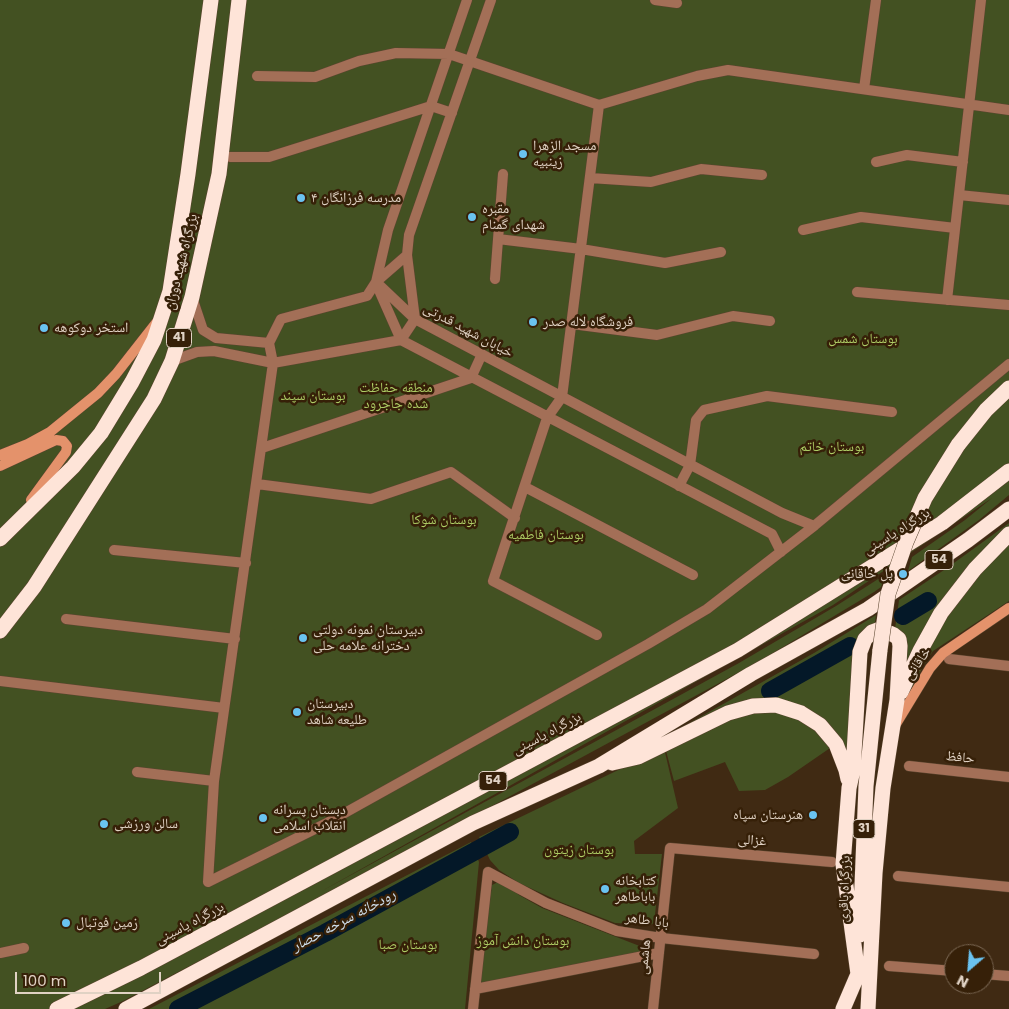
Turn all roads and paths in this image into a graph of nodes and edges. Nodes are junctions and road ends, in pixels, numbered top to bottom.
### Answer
1 (212, 0) edge
2 (239, 0) edge
3 (467, 0) edge
4 (491, 0) edge
5 (655, 0) edge
6 (874, 0) edge
7 (981, 0) edge
8 (677, 3) dead end
9 (449, 54) junction
10 (470, 61) junction
11 (257, 76) dead end
12 (864, 89) junction
13 (969, 104) junction
14 (599, 105) junction
15 (431, 106) junction
16 (1009, 110) edge
17 (452, 113) junction
18 (230, 157) dead end
19 (876, 162) dead end
20 (962, 162) junction
21 (503, 174) dead end
22 (762, 175) dead end
23 (590, 178) junction
24 (959, 195) junction
25 (1009, 200) edge
26 (955, 228) junction
27 (803, 230) dead end
28 (498, 239) junction
29 (581, 249) junction
30 (720, 252) dead end
31 (406, 255) junction
32 (496, 279) dead end
33 (376, 282) junction
34 (856, 292) dead end
35 (192, 297) junction
36 (947, 300) junction
37 (1009, 305) edge
38 (165, 310) junction
39 (415, 319) junction
40 (770, 320) dead end
41 (572, 324) junction
42 (401, 340) junction
43 (269, 343) junction
44 (482, 354) junction
45 (172, 361) junction
46 (274, 363) junction
47 (1009, 364) edge
48 (471, 378) junction
49 (1008, 388) edge
50 (562, 397) junction
51 (892, 412) dead end
52 (547, 418) junction
53 (262, 448) junction
54 (0, 455) edge
55 (690, 465) junction
56 (0, 466) edge
57 (1009, 471) edge
58 (256, 484) junction
59 (679, 486) junction
60 (525, 487) junction
61 (1009, 509) edge
62 (515, 518) junction
63 (814, 526) junction
64 (1009, 534) edge
65 (3, 536) edge
66 (114, 550) dead end
67 (781, 552) junction
68 (246, 563) junction
69 (693, 575) dead end
70 (34, 587) junction
71 (1009, 608) edge
72 (0, 618) edge
73 (66, 619) dead end
74 (0, 631) edge
75 (597, 634) dead end
76 (235, 639) junction
77 (949, 659) dead end
78 (1009, 666) edge
79 (0, 681) edge
80 (897, 700) junction
81 (224, 708) junction
82 (891, 733) junction
83 (599, 766) junction
84 (909, 766) dead end
85 (137, 772) dead end
86 (1009, 777) edge
87 (214, 781) junction
88 (849, 788) junction
89 (670, 848) joint
90 (832, 862) dead end
91 (898, 876) dead end
92 (1009, 887) edge
93 (660, 938) junction
94 (24, 948) dead end
95 (0, 953) edge
96 (659, 953) junction
97 (814, 954) dead end
98 (890, 966) dead end
99 (944, 970) edge
100 (864, 974) junction
101 (994, 975) edge
102 (1009, 976) edge
103 (475, 989) junction
104 (57, 1009) edge
105 (126, 1009) edge
106 (473, 1009) edge
107 (653, 1009) edge
108 (843, 1009) edge
109 (854, 1009) edge
110 (868, 1009) edge
111 (876, 1009) edge

1 - 38 highway, بزرگراه شهید دوران / 41
2 - 35 highway, بزرگراه شهید دوران / 41
3 - 9 street
4 - 10 street
5 - 8 street
6 - 12 street
7 - 13 street
9 - 10 street
9 - 11 street
9 - 15 street
10 - 14 street
10 - 17 street
12 - 13 street
12 - 14 street
13 - 16 street
13 - 20 street
14 - 23 street
15 - 17 street
15 - 18 street
15 - 33 street
17 - 31 street
19 - 20 street
20 - 24 street
21 - 28 street
22 - 23 street
23 - 29 street
24 - 25 street
24 - 26 street
26 - 27 street
26 - 36 street
28 - 29 street
28 - 32 street
29 - 30 street
29 - 41 street
31 - 33 street
31 - 39 street
33 - 39 street, خیابان شهید قدرتی
33 - 42 street
33 - 43 street
34 - 36 street
35 - 43 street
35 - 45 highway, بزرگراه شهید دوران / 41
36 - 37 street
38 - 54 main road
38 - 65 highway, بزرگراه شهید دوران / 41
39 - 42 street
39 - 44 street, خیابان شهید قدرتی
40 - 41 street
41 - 50 street
42 - 46 street
42 - 48 street
43 - 46 street
44 - 48 street
44 - 50 street, خیابان شهید قدرتی
45 - 46 street
45 - 70 highway, بزرگراه شهید دوران / 41
46 - 53 street
47 - 63 street
48 - 52 street
48 - 53 street
49 - 100 highway, بزرگراه باقری / 31, bridge
50 - 52 street
50 - 55 street, خیابان شهید قدرتی
51 - 55 street
52 - 59 street
52 - 60 street
53 - 58 street
55 - 59 street
55 - 63 street, خیابان شهید قدرتی
56 - 65 main road
57 - 104 highway, بزرگراه یاسینی / 54
58 - 62 street
58 - 68 street
59 - 67 street
60 - 62 street
60 - 69 street
61 - 83 highway, 54
62 - 75 street
63 - 67 street
64 - 80 highway
66 - 68 street
67 - 87 street
68 - 76 street
70 - 72 highway
70 - 74 highway, بزرگراه شهید دوران / 41
71 - 82 main road, خاقانی
73 - 76 street
76 - 81 street
77 - 78 street
79 - 81 street
80 - 82 highway, بزرگراه باقری / 31
80 - 88 highway
81 - 87 street
82 - 100 highway, بزرگراه باقری / 31
83 - 88 highway
83 - 105 highway, 54
84 - 86 street, حافظ
85 - 87 street
88 - 100 highway
89 - 90 street, غزالی
89 - 93 street, هاشمی
91 - 92 street
93 - 96 street, هاشمی
93 - 97 street, بابا طاهر
93 - 103 street, بابا طاهر
94 - 95 street
96 - 103 street
96 - 107 street, هاشمی
98 - 99 street
100 - 108 highway
100 - 109 highway, بزرگراه باقری / 31
100 - 110 highway, بزرگراه باقری / 31
100 - 111 highway
101 - 102 street
103 - 106 street

